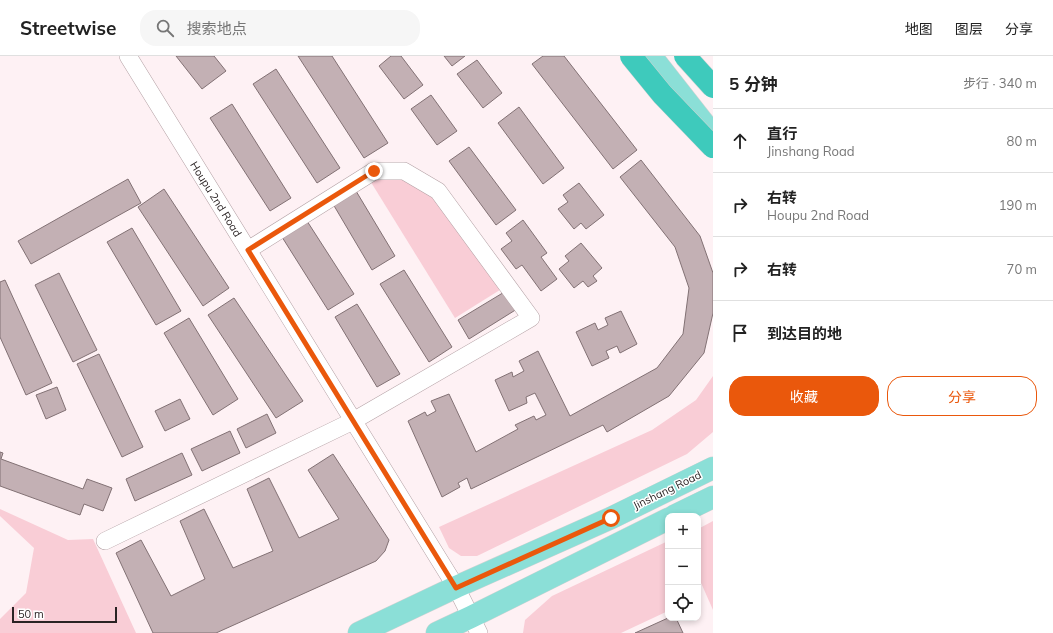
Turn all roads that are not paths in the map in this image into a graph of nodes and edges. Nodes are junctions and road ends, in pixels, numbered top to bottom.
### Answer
1 (128, 56) edge
2 (631, 56) edge
3 (651, 56) edge
4 (685, 56) edge
5 (713, 87) edge
6 (713, 135) edge
7 (713, 148) edge
8 (248, 250) junction
9 (353, 421) junction
10 (713, 468) edge
11 (713, 497) edge
12 (680, 513) edge
13 (665, 521) edge
14 (105, 541) dead end
15 (456, 588) junction
16 (475, 625) edge
17 (359, 633) edge
18 (437, 633) edge

1 - 8 street, Houpu 2nd Road
2 - 7 highway, bridge
3 - 6 main road
4 - 5 highway, bridge
8 - 9 street, Houpu 2nd Road
8 - 9 street
9 - 14 street
9 - 15 street, Houpu 2nd Road
10 - 15 main road, Jinshang Road
11 - 12 main road
13 - 16 main road
15 - 16 street, Houpu 2nd Road
15 - 17 main road, Jinshang Road
16 - 18 main road

